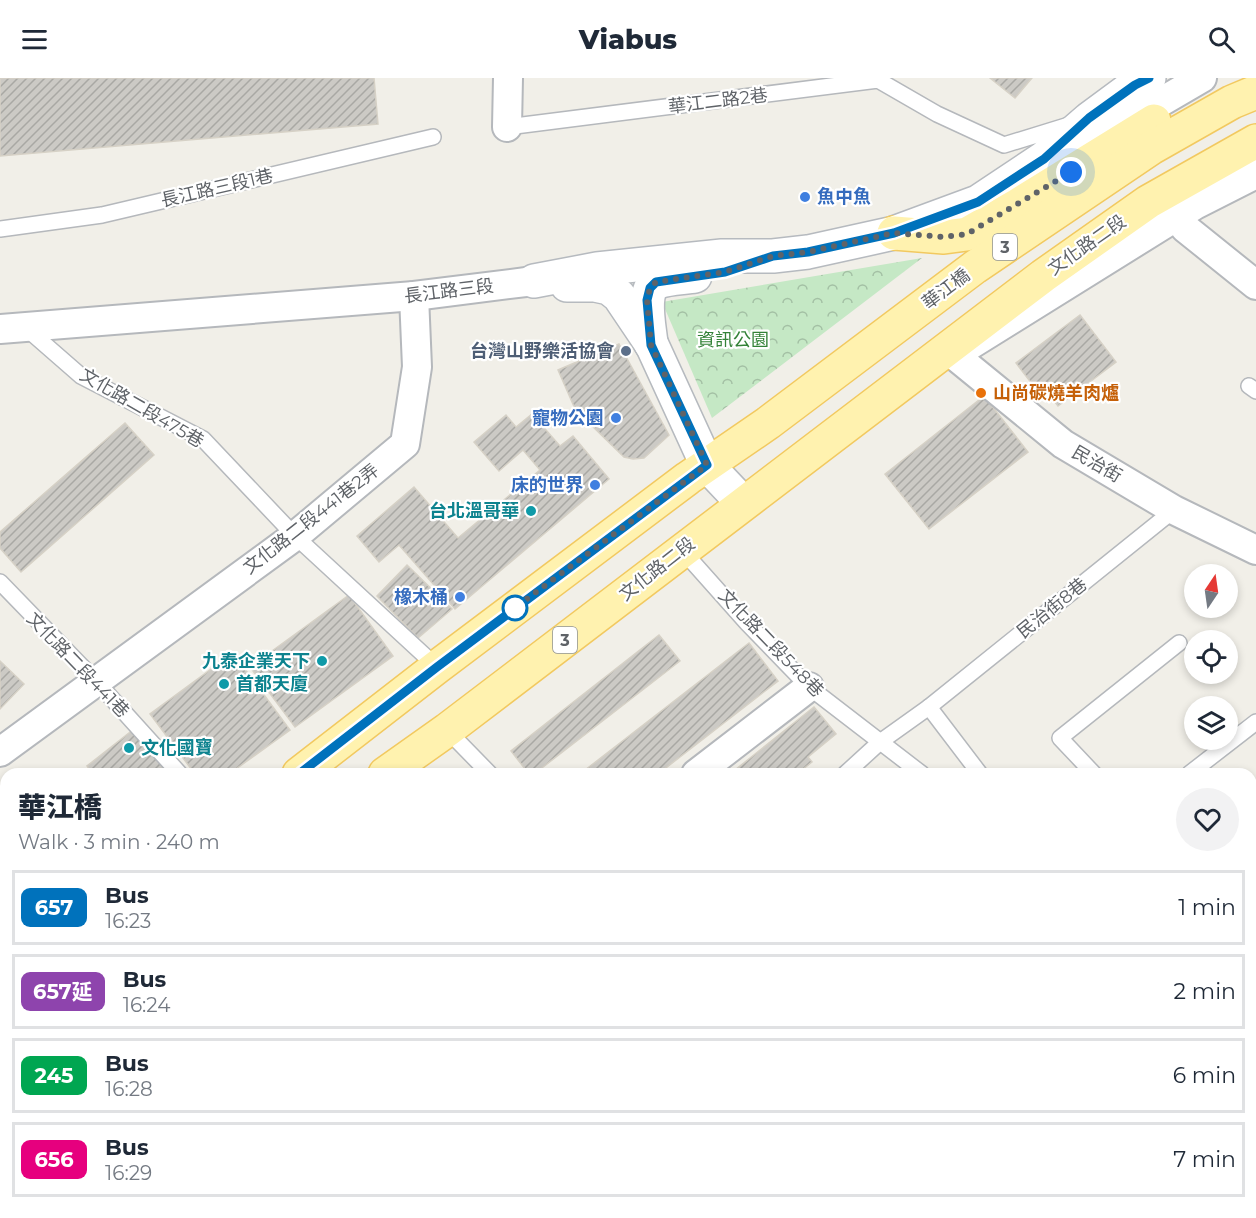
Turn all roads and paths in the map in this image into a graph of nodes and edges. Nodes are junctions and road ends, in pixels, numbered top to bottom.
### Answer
1 (508, 78) edge
2 (1149, 78) edge
3 (1202, 78) edge
4 (1233, 78) edge
5 (1256, 92) edge
6 (1089, 118) junction
7 (507, 127) joint
8 (433, 137) dead end
9 (1256, 141) edge
10 (1256, 174) edge
11 (1016, 177) junction
12 (1256, 190) edge
13 (1185, 228) junction
14 (0, 229) edge
15 (894, 233) junction
16 (773, 256) junction
17 (534, 281) junction
18 (1256, 285) edge
19 (414, 296) junction
20 (13, 328) edge
21 (651, 345) junction
22 (941, 359) junction
23 (707, 465) junction
24 (743, 503) junction
25 (1174, 510) junction
26 (295, 536) junction
27 (682, 550) junction
28 (1256, 550) edge
29 (0, 582) edge
30 (1179, 643) dead end
31 (437, 667) junction
32 (96, 681) junction
33 (809, 687) junction
34 (929, 707) junction
35 (1256, 722) edge
36 (447, 730) junction
37 (880, 742) junction
38 (0, 752) edge
39 (175, 768) edge
40 (307, 768) edge
41 (393, 768) edge
42 (484, 768) edge
43 (704, 768) edge
44 (852, 768) edge
45 (914, 768) edge
46 (975, 768) edge
47 (1088, 768) edge
48 (1197, 768) edge

1 - 7 street
2 - 6 street
3 - 11 street
4 - 15 main road
5 - 23 main road, 華江橋 / 3
6 - 7 lane, 華江二路2巷
6 - 11 street
8 - 14 lane, 長江路三段1巷
9 - 22 main road, 文化路二段 / 3
10 - 22 street
11 - 15 street, 長江路三段
12 - 13 street, 文化路二段
13 - 18 street
13 - 22 street, 文化路二段
15 - 16 street, 長江路三段
16 - 17 street, 長江路三段
16 - 21 street
17 - 19 street, 長江路三段
17 - 21 street
19 - 20 street, 長江路三段
19 - 26 street, 文化路二段441巷2弄
20 - 26 lane, 文化路二段475巷
21 - 23 street
22 - 24 main road, 文化路二段 / 3
22 - 25 street, 民治街
23 - 24 street
23 - 31 main road, 3
24 - 27 main road, 文化路二段 / 3
25 - 28 street, 民治街
25 - 34 lane, 民治街8巷
26 - 31 lane, 文化路二段475巷
26 - 32 street, 文化路二段441巷2弄
27 - 33 lane, 文化路二段548巷
27 - 36 main road, 文化路二段 / 3
29 - 32 lane, 文化路二段441巷
30 - 47 lane
31 - 40 main road, 3
32 - 38 street, 文化路二段441巷2弄
32 - 39 lane, 文化路二段441巷
33 - 37 lane, 文化路二段548巷
33 - 43 street
34 - 37 lane, 民治街8巷
34 - 46 lane
35 - 48 lane
36 - 41 main road, 文化路二段 / 3
36 - 42 lane
37 - 44 lane, 民治街8巷
37 - 45 lane, 文化路二段548巷

